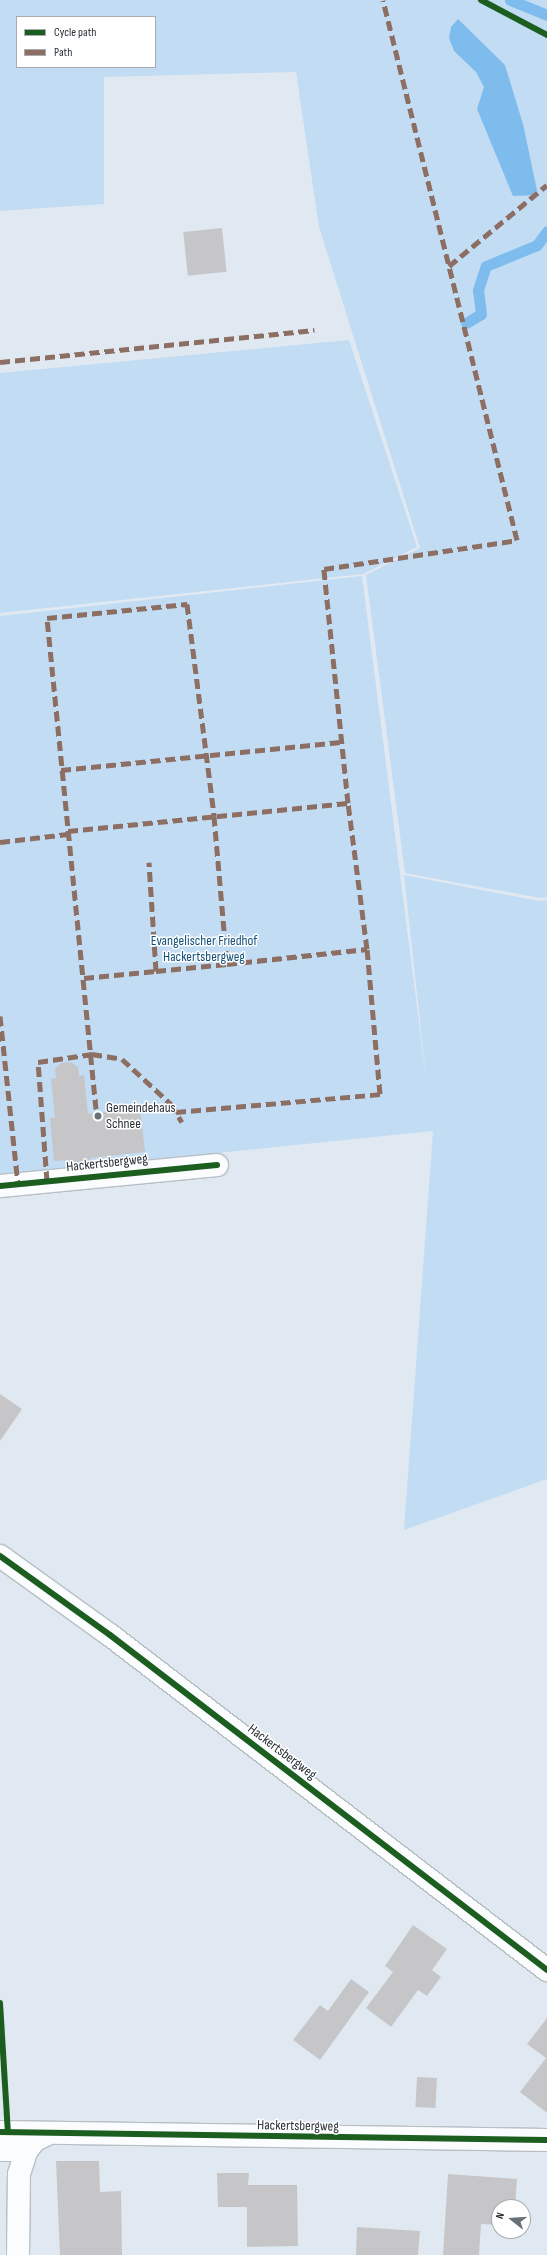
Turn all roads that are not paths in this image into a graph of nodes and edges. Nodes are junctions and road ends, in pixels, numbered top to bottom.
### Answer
1 (217, 1165) dead end
2 (0, 1186) edge
3 (0, 1556) edge
4 (547, 1970) edge
5 (48, 2134) junction
6 (547, 2140) edge
7 (0, 2141) edge
8 (27, 2150) junction
9 (18, 2255) edge

1 - 2 street, Hackertsbergweg
3 - 4 street, Hackertsbergweg
5 - 6 street, Hackertsbergweg
5 - 7 street, Hackertsbergweg
5 - 8 street
7 - 8 lane
8 - 9 street

